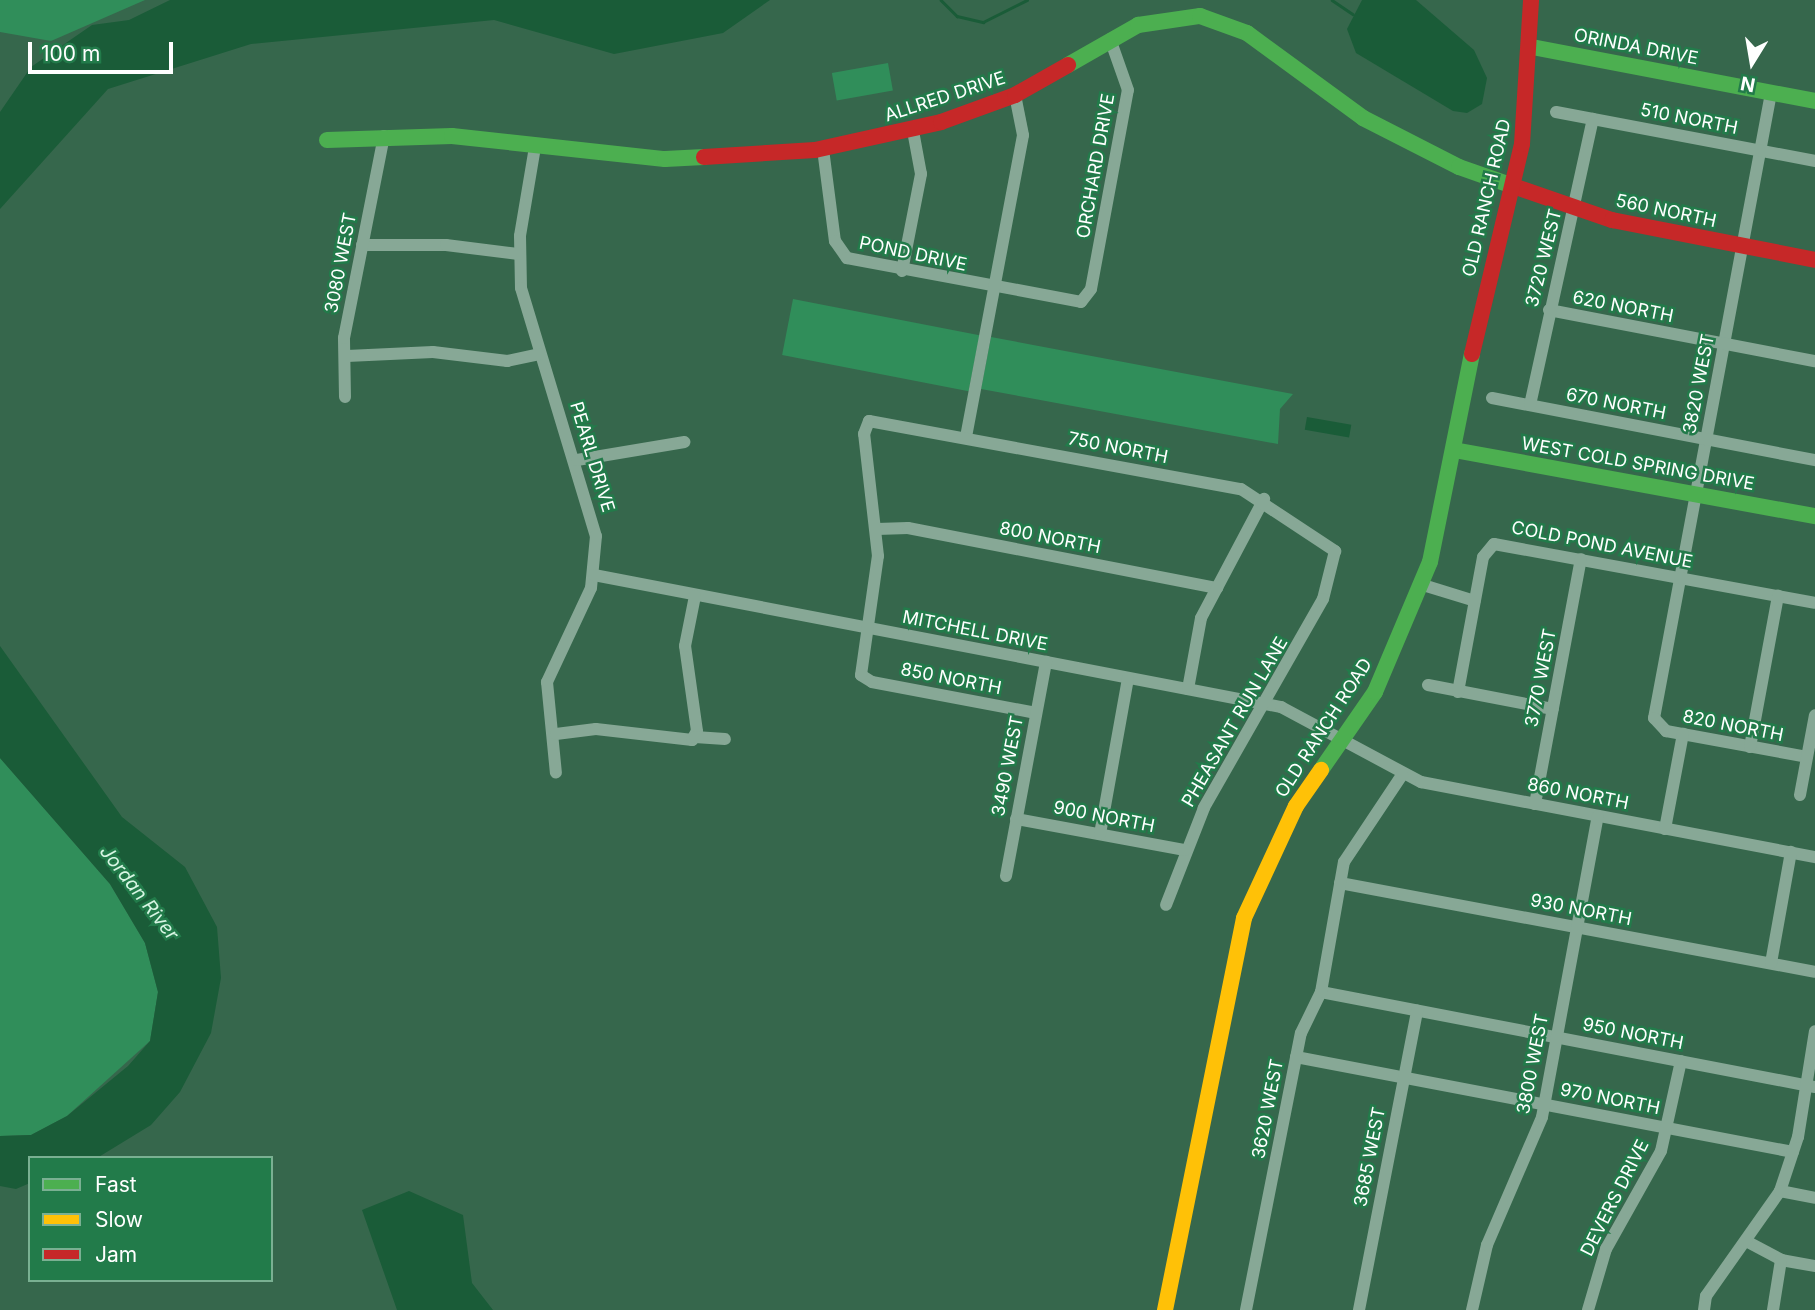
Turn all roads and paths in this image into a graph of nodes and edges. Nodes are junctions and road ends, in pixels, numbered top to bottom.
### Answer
1 (1531, 0) edge
2 (1110, 39) junction
3 (1532, 47) junction
4 (1771, 93) junction
5 (1015, 95) junction
6 (1815, 101) edge
7 (1556, 112) dead end
8 (1592, 119) junction
9 (913, 131) junction
10 (384, 136) junction
11 (327, 141) dead end
12 (535, 147) junction
13 (823, 149) junction
14 (1760, 150) junction
15 (1815, 161) edge
16 (1513, 187) junction
17 (1574, 209) junction
18 (362, 245) junction
19 (1742, 246) junction
20 (518, 254) junction
21 (1815, 260) edge
22 (902, 271) junction
23 (995, 288) junction
24 (1084, 300) joint
25 (1549, 310) junction
26 (1724, 343) junction
27 (539, 354) junction
28 (347, 356) junction
29 (1815, 360) edge
30 (345, 397) dead end
31 (1492, 398) dead end
32 (1530, 405) junction
33 (966, 437) junction
34 (1706, 439) junction
35 (684, 442) dead end
36 (1454, 450) junction
37 (578, 460) junction
38 (1815, 460) edge
39 (1696, 494) junction
40 (1264, 499) junction
41 (1815, 516) edge
42 (877, 529) junction
43 (1337, 558) joint
44 (1581, 559) junction
45 (594, 575) junction
46 (1680, 577) junction
47 (1423, 585) junction
48 (1217, 588) junction
49 (695, 596) junction
50 (1778, 596) junction
51 (1475, 601) junction
52 (1815, 603) edge
53 (865, 628) junction
54 (1046, 662) junction
55 (1128, 678) junction
56 (1428, 685) dead end
57 (1188, 689) junction
58 (1458, 692) junction
59 (1267, 704) junction
60 (1553, 709) junction
61 (1036, 713) junction
62 (1815, 715) edge
63 (1655, 723) joint
64 (556, 734) junction
65 (1683, 734) junction
66 (695, 737) junction
67 (725, 739) dead end
68 (1343, 739) junction
69 (1750, 747) junction
70 (1807, 757) junction
71 (556, 773) dead end
72 (1402, 775) junction
73 (1800, 795) dead end
74 (1535, 804) junction
75 (1598, 816) junction
76 (1016, 818) junction
77 (1665, 828) junction
78 (1100, 834) junction
79 (1185, 850) junction
80 (1791, 852) junction
81 (1815, 857) edge
82 (1006, 876) dead end
83 (1340, 883) junction
84 (1166, 905) dead end
85 (1577, 927) junction
86 (1771, 963) junction
87 (1815, 972) edge
88 (1321, 992) junction
89 (1417, 1011) junction
90 (1815, 1031) edge
91 (1556, 1037) junction
92 (1296, 1057) junction
93 (1681, 1061) junction
94 (1403, 1078) junction
95 (1811, 1086) edge
96 (1544, 1105) junction
97 (1668, 1128) junction
98 (1793, 1152) junction
99 (1780, 1191) junction
100 (1815, 1198) edge
101 (1746, 1241) junction
102 (1781, 1260) junction
103 (1815, 1266) edge
104 (1166, 1310) edge
105 (1246, 1310) edge
106 (1359, 1310) edge
107 (1472, 1310) edge
108 (1588, 1310) edge
109 (1704, 1310) edge
110 (1773, 1310) edge

1 - 3 street, OLD RANCH ROAD
2 - 5 street, ALLRED DRIVE
2 - 16 street, ALLRED DRIVE
2 - 24 street, ORCHARD DRIVE
3 - 4 street, ORINDA DRIVE
3 - 16 street, OLD RANCH ROAD
4 - 6 street, ORINDA DRIVE
4 - 14 street, 3820 WEST
5 - 9 street, ALLRED DRIVE
5 - 23 street
7 - 8 street, 510 NORTH
8 - 14 street, 510 NORTH
8 - 17 street, 3720 WEST
9 - 13 street, ALLRED DRIVE
9 - 22 street
10 - 11 street, ALLRED DRIVE
10 - 12 street, ALLRED DRIVE
10 - 18 street, 3080 WEST
12 - 13 street, ALLRED DRIVE
12 - 20 street, PEARL DRIVE
13 - 22 street, POND DRIVE
14 - 15 street, 510 NORTH
14 - 19 street, 3820 WEST
16 - 17 street, 560 NORTH
16 - 36 street, OLD RANCH ROAD
17 - 19 street, 560 NORTH
17 - 25 street, 3720 WEST
18 - 20 street
18 - 28 street, 3080 WEST
19 - 21 street, 560 NORTH
19 - 26 street, 3820 WEST
20 - 27 street, PEARL DRIVE
22 - 23 street, POND DRIVE
23 - 24 street, POND DRIVE
23 - 33 street
25 - 26 street, 620 NORTH
25 - 32 street, 3720 WEST
26 - 29 street, 620 NORTH
26 - 34 street, 3820 WEST
27 - 28 street
27 - 37 street, PEARL DRIVE
28 - 30 street, 3080 WEST
31 - 32 street, 670 NORTH
32 - 34 street, 670 NORTH
33 - 40 street, 750 NORTH
33 - 42 street, 750 NORTH
34 - 38 street, 670 NORTH
34 - 39 street, 3820 WEST
35 - 37 street
36 - 39 street, WEST COLD SPRING DRIVE
36 - 47 street, OLD RANCH ROAD
37 - 45 street, PEARL DRIVE
39 - 41 street, WEST COLD SPRING DRIVE
39 - 46 street, 3820 WEST
40 - 43 street, 750 NORTH
40 - 48 street
42 - 48 street, 800 NORTH
42 - 53 street
43 - 59 street, PHEASANT RUN LANE
44 - 46 street, COLD POND AVENUE
44 - 51 street, COLD POND AVENUE
44 - 60 street, 3770 WEST
45 - 49 street, MITCHELL DRIVE
45 - 64 street, PEARL DRIVE
46 - 50 street, COLD POND AVENUE
46 - 63 street, 3820 WEST
47 - 51 street
47 - 68 street, OLD RANCH ROAD
48 - 57 street
49 - 53 street, MITCHELL DRIVE
49 - 66 street
50 - 52 street, COLD POND AVENUE
50 - 69 street
51 - 58 street, COLD POND AVENUE
53 - 54 street, MITCHELL DRIVE
53 - 61 street, 850 NORTH
54 - 55 street, MITCHELL DRIVE
54 - 61 street, 3490 WEST
55 - 57 street, MITCHELL DRIVE
55 - 78 street
56 - 58 street
57 - 59 street, MITCHELL DRIVE
58 - 60 street
59 - 68 street, MITCHELL DRIVE
59 - 79 street, PHEASANT RUN LANE
60 - 74 street, 3770 WEST
61 - 76 street, 3490 WEST
62 - 70 street
63 - 65 street, 820 NORTH
64 - 66 street
64 - 71 street, PEARL DRIVE
65 - 69 street, 820 NORTH
65 - 77 street
66 - 67 street
68 - 72 street, 860 NORTH
68 - 104 street, OLD RANCH ROAD
69 - 70 street, 820 NORTH
70 - 73 street
72 - 74 street, 860 NORTH
72 - 83 street, 3620 WEST
74 - 75 street, 860 NORTH
75 - 77 street, 860 NORTH
75 - 85 street, 3800 WEST
76 - 78 street, 900 NORTH
76 - 82 street, 3490 WEST
77 - 80 street, 860 NORTH
78 - 79 street, 900 NORTH
79 - 84 street, PHEASANT RUN LANE
80 - 81 street, 860 NORTH
80 - 86 street
83 - 85 street, 930 NORTH
83 - 88 street, 3620 WEST
85 - 86 street, 930 NORTH
85 - 91 street, 3800 WEST
86 - 87 street, 930 NORTH
88 - 89 street, 950 NORTH
88 - 92 street, 3620 WEST
89 - 91 street, 950 NORTH
89 - 94 street, 3685 WEST
90 - 95 street
91 - 93 street, 950 NORTH
91 - 96 street, 3800 WEST
92 - 94 street, 970 NORTH
92 - 105 street, 3620 WEST
93 - 95 street, 950 NORTH
93 - 97 street, DEVERS DRIVE
94 - 96 street, 970 NORTH
94 - 106 street, 3685 WEST
95 - 98 street
96 - 97 street, 970 NORTH
96 - 107 street, 3800 WEST
97 - 98 street, 970 NORTH
97 - 108 street, DEVERS DRIVE
98 - 99 street
99 - 100 street
99 - 101 street
101 - 102 street
101 - 109 street
102 - 103 street
102 - 110 street

